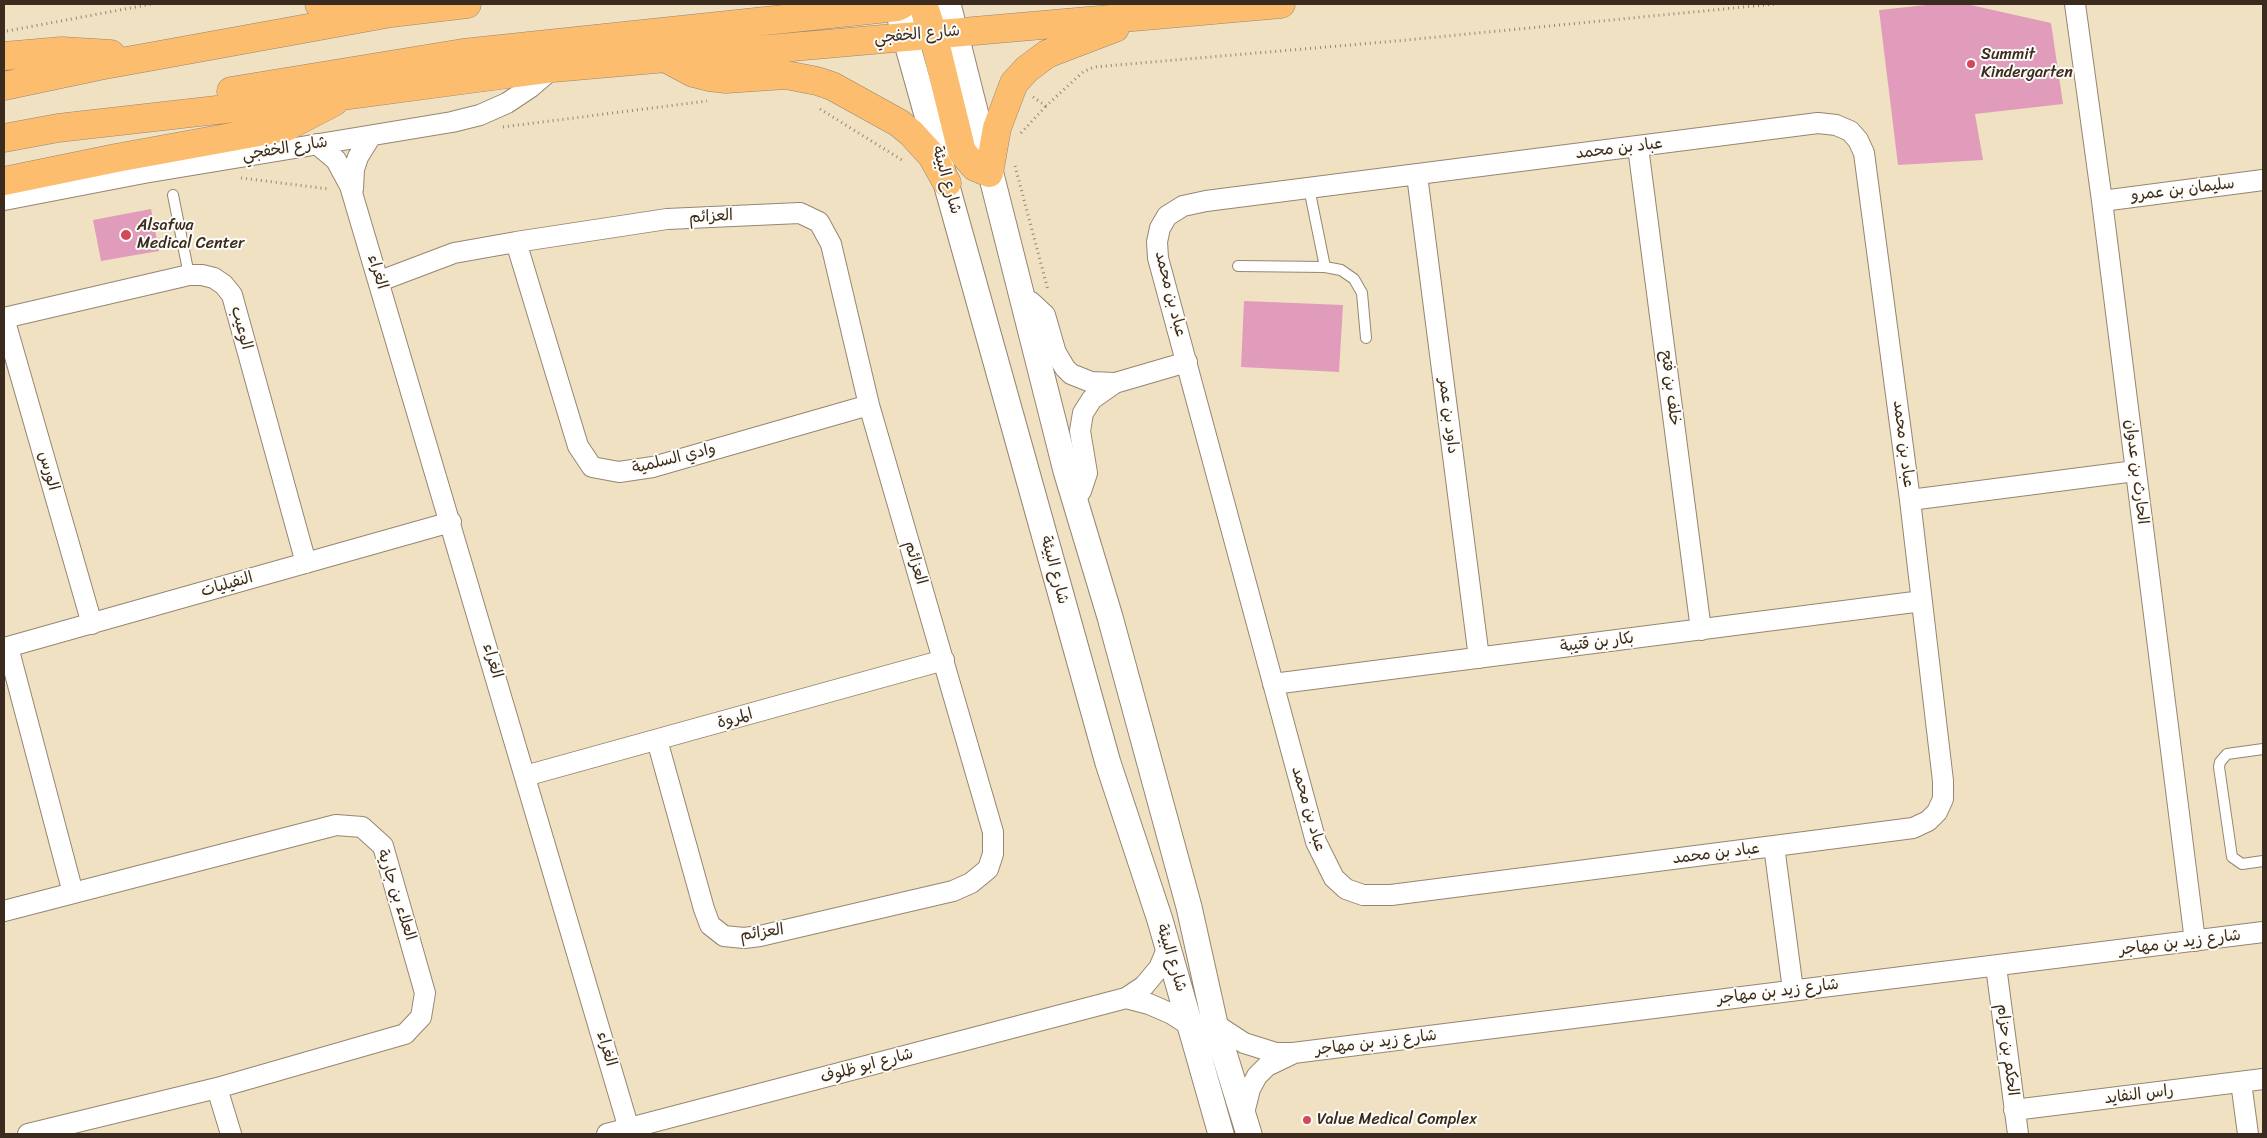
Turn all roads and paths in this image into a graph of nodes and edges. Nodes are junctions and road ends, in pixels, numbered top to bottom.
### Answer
1 (152, 4) edge
2 (319, 4) edge
3 (467, 4) edge
4 (1281, 4) edge
5 (1775, 4) edge
6 (2075, 4) edge
7 (917, 5) edge
8 (391, 13) junction
9 (1144, 16) junction
10 (4, 31) edge
11 (944, 33) junction
12 (904, 36) junction
13 (4, 56) edge
14 (152, 56) junction
15 (663, 57) junction
16 (553, 68) junction
17 (1014, 83) junction
18 (4, 86) edge
19 (348, 95) junction
20 (710, 101) dead end
21 (813, 104) dead end
22 (1046, 106) junction
23 (58, 128) junction
24 (495, 128) dead end
25 (371, 136) junction
26 (1017, 137) dead end
27 (4, 138) edge
28 (317, 144) junction
29 (1638, 147) junction
30 (1013, 157) dead end
31 (908, 165) dead end
32 (989, 173) junction
33 (1417, 175) junction
34 (237, 178) dead end
35 (2263, 180) edge
36 (4, 181) edge
37 (947, 183) junction
38 (1310, 188) junction
39 (173, 194) dead end
40 (353, 194) junction
41 (4, 200) edge
42 (2102, 201) junction
43 (516, 242) junction
44 (1238, 266) dead end
45 (1325, 267) junction
46 (189, 275) junction
47 (380, 281) junction
48 (1022, 299) junction
49 (1050, 299) dead end
50 (4, 318) edge
51 (1366, 338) dead end
52 (1187, 362) junction
53 (1115, 383) junction
54 (869, 404) junction
55 (2135, 471) junction
56 (1074, 499) junction
57 (1910, 500) junction
58 (451, 522) junction
59 (306, 563) junction
60 (1922, 601) junction
61 (92, 624) junction
62 (1701, 630) junction
63 (6, 648) edge
64 (1479, 658) junction
65 (944, 660) junction
66 (1273, 684) junction
67 (656, 740) junction
68 (2263, 749) edge
69 (525, 776) junction
70 (1774, 846) junction
71 (2263, 861) edge
72 (73, 893) junction
73 (4, 911) edge
74 (2263, 932) edge
75 (2195, 941) junction
76 (1168, 948) junction
77 (1996, 966) junction
78 (1793, 990) junction
79 (1126, 998) junction
80 (1204, 1026) junction
81 (1293, 1053) junction
82 (2263, 1079) edge
83 (2241, 1082) junction
84 (217, 1088) junction
85 (2014, 1110) junction
86 (1246, 1126) edge
87 (629, 1128) junction
88 (28, 1134) edge
89 (231, 1134) edge
90 (607, 1134) edge
91 (1221, 1134) edge
92 (2018, 1134) edge
93 (2248, 1134) edge

1 - 10 path
2 - 8 highway
3 - 8 highway
4 - 9 highway, شارع الخفجي
5 - 22 path
6 - 42 street, الحارث بن عدوان
7 - 11 highway
7 - 12 highway
7 - 23 highway
8 - 14 highway
9 - 11 highway, شارع الخفجي
9 - 17 highway
11 - 12 highway, شارع الخفجي
11 - 32 highway
12 - 15 highway, شارع الخفجي
12 - 37 street, شارع البيئة
13 - 14 highway
14 - 18 highway
15 - 16 highway, شارع الخفجي
15 - 37 highway
16 - 19 highway, شارع الخفجي
16 - 25 street, شارع الخفجي
17 - 22 path
17 - 32 highway
19 - 23 highway, شارع الخفجي
19 - 36 highway
20 - 24 path
21 - 31 path
22 - 26 path
23 - 27 highway, شارع الخفجي
25 - 28 street, شارع الخفجي
25 - 40 street, الغراء
28 - 40 street, الغراء
28 - 41 street, شارع الخفجي
29 - 33 street, عباد بن محمد
29 - 57 street, عباد بن محمد
29 - 62 street, خلف بن فتح
30 - 49 path
32 - 48 street, شارع البيئة
33 - 38 street, عباد بن محمد
33 - 64 street, داود بن عمر
34 - 40 path
35 - 42 street, سليمان بن عمرو
37 - 76 street, شارع البيئة
38 - 45 lane
38 - 52 street, عباد بن محمد
39 - 46 lane
40 - 47 street, الغراء
42 - 55 street, الحارث بن عدوان
43 - 47 street, العزائم
43 - 54 street, العزائم
43 - 54 street, وادي السلمية
44 - 45 lane
45 - 51 lane
46 - 50 street, الوعيب
46 - 59 street, الوعيب
47 - 58 street, الغراء
48 - 53 street
48 - 56 street, شارع البيئة
50 - 61 street, الورس
52 - 53 street
52 - 66 street, عباد بن محمد
53 - 56 street
54 - 65 street, العزائم
55 - 57 street, عباد بن محمد
55 - 75 street, الحارث بن عدوان
56 - 80 street, شارع البيئة
57 - 60 street, عباد بن محمد
58 - 59 street, النفيليات
58 - 69 street, الغراء
59 - 61 street, النفيليات
60 - 62 street, بكار بن قتيبة
60 - 70 street, عباد بن محمد
61 - 63 street, النفيليات
62 - 64 street, بكار بن قتيبة
63 - 72 street
64 - 66 street, بكار بن قتيبة
65 - 67 street, المروة
65 - 67 street, العزائم
66 - 70 street, عباد بن محمد
67 - 69 street, المروة
68 - 71 lane
69 - 87 street, الغراء
70 - 78 street, عباد بن محمد
72 - 73 street, العلاء بن جارية
72 - 84 street, العلاء بن جارية
74 - 75 street, شارع زيد بن مهاجر
75 - 77 street, شارع زيد بن مهاجر
76 - 79 street, شارع ابو ظلوف
76 - 80 street, شارع البيئة
77 - 78 street, شارع زيد بن مهاجر
77 - 85 street, الحكم بن حزام
78 - 81 street, شارع زيد بن مهاجر
79 - 80 street, شارع ابو ظلوف
79 - 87 street, شارع ابو ظلوف
80 - 81 street, شارع زيد بن مهاجر
80 - 86 street, شارع البيئة
80 - 91 street, شارع البيئة
81 - 86 street, شارع زيد بن مهاجر
82 - 83 street, راس النفايد
83 - 85 street, راس النفايد
83 - 93 street
84 - 88 street, العلاء بن جارية
84 - 89 street
85 - 92 street, الحكم بن حزام
87 - 90 street, شارع ابو ظلوف

